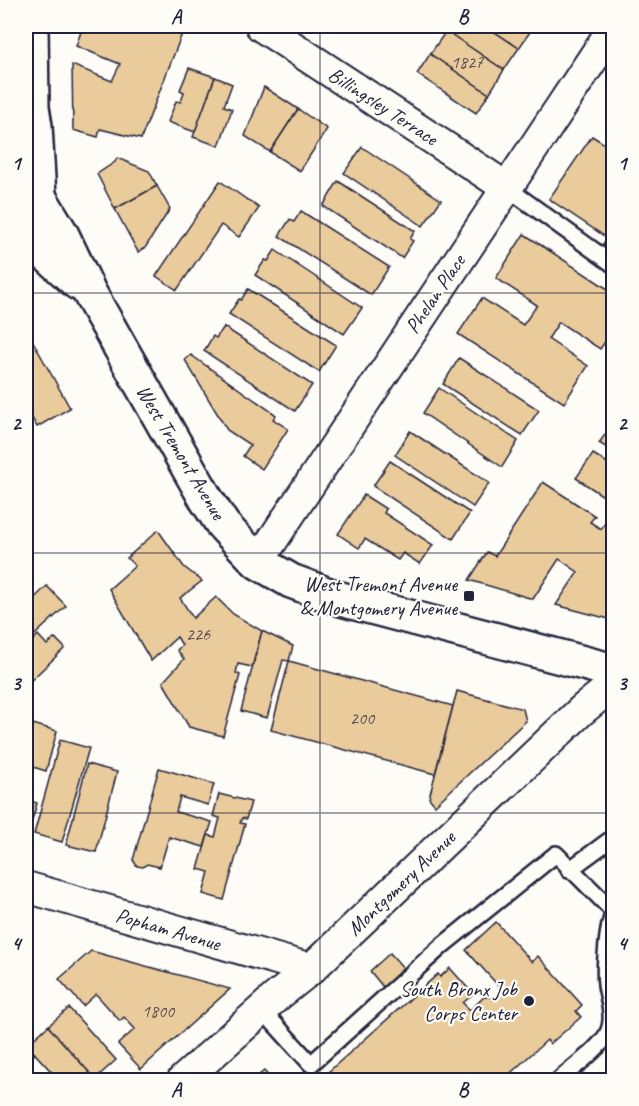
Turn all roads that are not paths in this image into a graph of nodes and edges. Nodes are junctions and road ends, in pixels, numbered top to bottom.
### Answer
1 (32, 26) edge
2 (261, 26) edge
3 (614, 27) edge
4 (32, 185) edge
5 (506, 187) junction
6 (28, 239) edge
7 (614, 265) edge
8 (89, 292) junction
9 (258, 562) junction
10 (614, 671) edge
11 (614, 680) edge
12 (614, 837) edge
13 (569, 870) junction
14 (26, 887) edge
15 (613, 910) edge
16 (311, 969) junction
17 (262, 1011) junction
18 (183, 1080) edge
19 (559, 1080) edge

1 - 4 main road
2 - 5 street, Billingsley Terrace
3 - 5 street, Phelan Place
4 - 8 main road, West Tremont Avenue
5 - 7 lane
5 - 9 street, Phelan Place
6 - 8 main road, West Tremont Avenue
8 - 9 main road, West Tremont Avenue
9 - 10 main road, West Tremont Avenue
11 - 16 street, Montgomery Avenue
12 - 13 lane
13 - 15 lane
13 - 17 lane
14 - 16 street, Popham Avenue
15 - 19 lane
16 - 17 street, Montgomery Avenue
17 - 18 street, Montgomery Avenue

